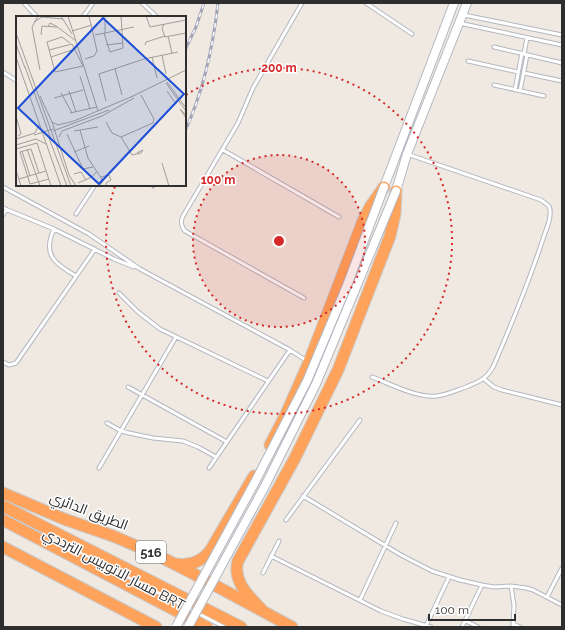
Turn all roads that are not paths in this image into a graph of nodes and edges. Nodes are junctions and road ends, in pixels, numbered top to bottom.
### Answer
1 (24, 3) edge
2 (93, 3) edge
3 (142, 3) edge
4 (302, 3) edge
5 (366, 3) edge
6 (454, 3) edge
7 (467, 3) edge
8 (462, 15) junction
9 (36, 16) edge
10 (84, 16) edge
11 (156, 16) edge
12 (460, 24) junction
13 (412, 34) dead end
14 (562, 35) edge
15 (527, 38) junction
16 (562, 45) edge
17 (494, 47) dead end
18 (524, 54) junction
19 (468, 61) dead end
20 (562, 63) edge
21 (3, 72) edge
22 (518, 72) junction
23 (524, 73) junction
24 (16, 80) edge
25 (562, 81) edge
26 (494, 85) dead end
27 (515, 90) junction
28 (520, 91) junction
29 (544, 96) dead end
30 (223, 150) junction
31 (407, 154) junction
32 (94, 186) edge
33 (3, 187) edge
34 (384, 187) junction
35 (396, 191) junction
36 (5, 209) edge
37 (76, 214) dead end
38 (3, 215) edge
39 (339, 217) dead end
40 (54, 229) junction
41 (95, 250) junction
42 (140, 269) junction
43 (76, 276) junction
44 (119, 293) dead end
45 (304, 298) dead end
46 (176, 337) junction
47 (290, 350) junction
48 (3, 362) edge
49 (309, 362) junction
50 (372, 377) dead end
51 (484, 379) junction
52 (268, 381) junction
53 (128, 387) dead end
54 (142, 394) junction
55 (562, 405) edge
56 (360, 420) dead end
57 (107, 423) dead end
58 (120, 431) junction
59 (227, 442) junction
60 (216, 458) junction
61 (99, 468) dead end
62 (209, 468) dead end
63 (3, 493) edge
64 (304, 496) junction
65 (3, 506) edge
66 (3, 520) edge
67 (286, 520) dead end
68 (396, 523) dead end
69 (221, 534) junction
70 (52, 537) dead end
71 (279, 540) dead end
72 (246, 545) junction
73 (386, 546) junction
74 (3, 547) edge
75 (271, 556) junction
76 (176, 564) junction
77 (562, 568) edge
78 (263, 573) dead end
79 (449, 577) junction
80 (482, 585) junction
81 (510, 586) junction
82 (547, 597) junction
83 (360, 600) junction
84 (562, 605) edge
85 (263, 611) junction
86 (130, 614) junction
87 (466, 620) junction
88 (513, 625) edge
89 (426, 626) junction
90 (143, 627) edge
91 (156, 627) edge
92 (176, 627) edge
93 (188, 627) edge
94 (207, 627) edge
95 (224, 627) edge
96 (241, 627) edge
97 (292, 627) edge
98 (431, 627) edge
99 (462, 627) edge
100 (478, 627) edge
101 (520, 627) edge

1 - 9 lane
2 - 10 lane
3 - 11 lane
4 - 30 lane
5 - 13 lane
6 - 34 main road
7 - 8 main road
8 - 12 main road
8 - 14 lane
12 - 15 lane
12 - 31 main road
15 - 16 lane
15 - 18 lane
17 - 18 lane
18 - 20 lane
18 - 22 lane
18 - 23 lane
19 - 22 lane
21 - 24 lane
22 - 27 lane
23 - 25 lane
23 - 28 lane
26 - 27 lane
27 - 28 lane
28 - 29 lane
30 - 39 lane
30 - 45 lane
31 - 35 main road
31 - 51 lane
32 - 37 lane
33 - 42 lane
34 - 49 highway
34 - 92 main road, bridge
35 - 72 highway
35 - 93 main road, bridge
36 - 38 lane
36 - 40 lane
40 - 41 lane
40 - 43 lane
41 - 42 lane
41 - 43 lane
42 - 47 lane
43 - 48 lane
44 - 46 lane
46 - 52 lane
46 - 54 lane
47 - 49 lane
47 - 52 lane
49 - 69 highway
50 - 51 lane
51 - 55 lane
52 - 59 lane
53 - 54 lane
54 - 58 lane
54 - 59 lane
56 - 64 lane
57 - 58 lane
58 - 60 lane
58 - 61 lane
59 - 60 lane
60 - 62 lane
63 - 76 highway, الطريق الدائري / 516
64 - 67 lane
64 - 73 lane
65 - 96 highway, 516
66 - 94 highway
68 - 73 lane
69 - 72 highway
69 - 76 highway
70 - 95 lane, مسار الاتوبيس الترددي BRT
71 - 75 lane
72 - 85 highway
73 - 79 lane
73 - 83 lane
74 - 86 highway
75 - 78 lane
75 - 83 lane
76 - 85 highway, الطريق الدائري / 516
77 - 82 lane
79 - 80 lane
79 - 89 lane
80 - 81 lane
80 - 87 lane
81 - 82 lane
81 - 88 lane
82 - 84 lane
83 - 89 lane
85 - 97 highway, الطريق الدائري / 516
86 - 90 highway
86 - 91 highway
87 - 99 lane
87 - 100 lane
88 - 101 lane
89 - 98 lane

